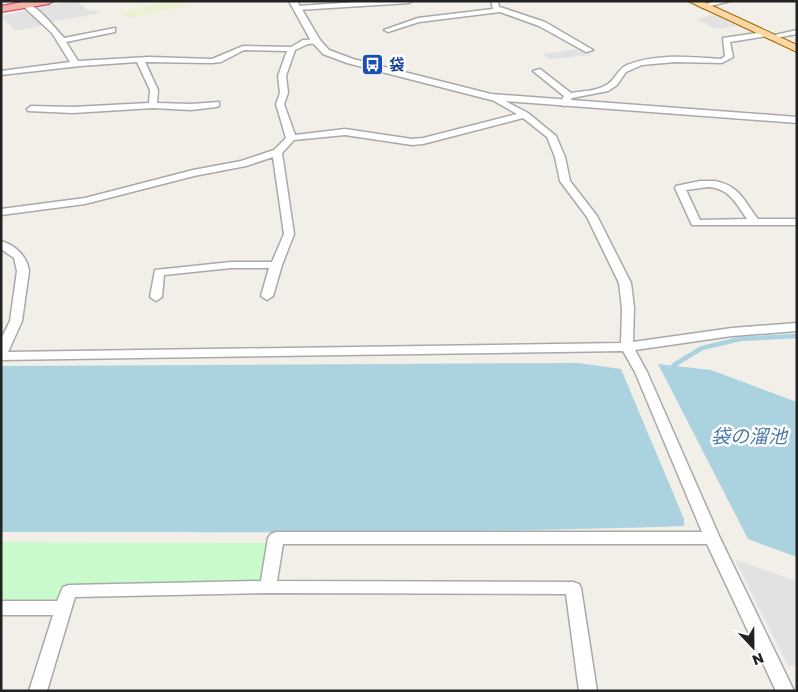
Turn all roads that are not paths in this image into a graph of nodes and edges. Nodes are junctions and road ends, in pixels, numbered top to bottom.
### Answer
1 (49, 1) edge
2 (409, 1) edge
3 (494, 1) edge
4 (726, 1) edge
5 (698, 4) edge
6 (27, 5) junction
7 (296, 5) edge
8 (1, 9) edge
9 (500, 10) junction
10 (112, 30) dead end
11 (388, 30) dead end
12 (797, 32) edge
13 (767, 36) junction
14 (62, 41) junction
15 (316, 41) junction
16 (292, 49) junction
17 (797, 49) edge
18 (589, 50) dead end
19 (140, 60) junction
20 (75, 63) junction
21 (537, 72) dead end
22 (1, 73) edge
23 (491, 97) junction
24 (567, 99) junction
25 (216, 104) dead end
26 (153, 105) junction
27 (31, 109) dead end
28 (525, 115) junction
29 (797, 120) edge
30 (291, 138) junction
31 (277, 152) junction
32 (1, 212) edge
33 (754, 221) junction
34 (797, 222) edge
35 (1, 244) edge
36 (276, 265) junction
37 (267, 296) dead end
38 (156, 297) dead end
39 (797, 327) edge
40 (627, 348) junction
41 (1, 355) edge
42 (712, 538) junction
43 (268, 587) junction
44 (1, 608) edge
45 (63, 608) junction
46 (38, 691) edge
47 (588, 691) edge
48 (785, 691) edge

1 - 6 highway
2 - 7 street
3 - 9 street
4 - 5 street
5 - 13 main road
6 - 8 highway
6 - 14 street
7 - 15 street
9 - 11 street
9 - 18 street
10 - 14 street
12 - 13 street
13 - 17 main road
13 - 24 street
14 - 20 street
15 - 16 street
15 - 23 street
16 - 19 street
16 - 30 street
19 - 20 street
19 - 26 street
20 - 22 street
21 - 24 street
23 - 24 street
23 - 28 street
24 - 29 street
25 - 26 street
26 - 27 street
28 - 30 street
28 - 40 street
30 - 31 street
31 - 32 street
31 - 36 street
33 - 33 street
33 - 34 street
35 - 41 street
36 - 37 street
36 - 38 street
39 - 40 street
40 - 41 street
40 - 42 street
42 - 43 street
42 - 48 street
43 - 45 street
43 - 47 street
44 - 45 street
45 - 46 street

